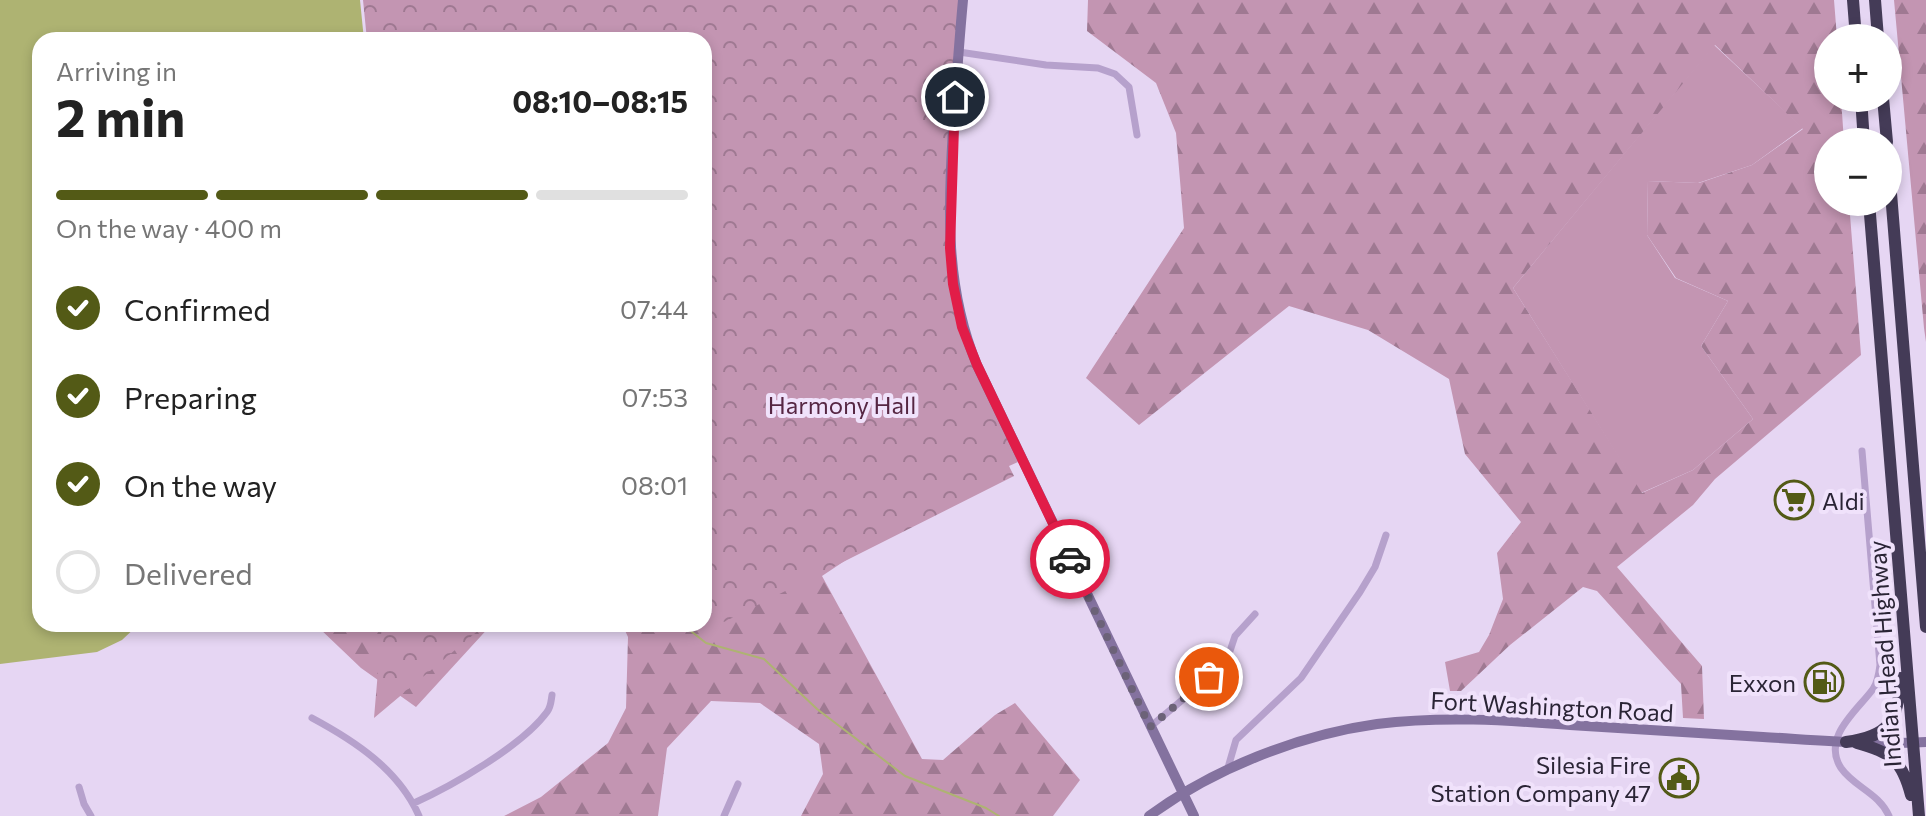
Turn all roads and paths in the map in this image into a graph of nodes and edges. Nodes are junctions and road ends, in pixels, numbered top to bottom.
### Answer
1 (963, 0) edge
2 (1853, 0) edge
3 (1875, 0) edge
4 (1855, 24) edge
5 (1877, 24) edge
6 (959, 52) junction
7 (1137, 135) dead end
8 (1870, 216) edge
9 (1893, 216) edge
10 (1862, 451) dead end
11 (1386, 535) dead end
12 (1255, 614) dead end
13 (1926, 627) edge
14 (1903, 651) junction
15 (552, 695) dead end
16 (312, 718) dead end
17 (1150, 727) junction
18 (1845, 742) junction
19 (1919, 742) edge
20 (1227, 771) junction
21 (738, 784) dead end
22 (79, 787) dead end
23 (1183, 794) junction
24 (414, 803) junction
25 (91, 816) edge
26 (419, 816) edge
27 (724, 816) edge
28 (1149, 816) edge
29 (1194, 816) edge
30 (1889, 816) edge
31 (1918, 816) edge

1 - 6 main road
2 - 4 highway
3 - 5 highway
6 - 7 street
6 - 17 main road
8 - 14 highway, Indian Head Highway
9 - 13 highway, Indian Head Highway
10 - 18 street
11 - 20 street
12 - 17 street
14 - 18 highway
14 - 19 highway, Indian Head Highway
15 - 24 street
16 - 24 street
17 - 23 main road
18 - 19 main road, Fort Washington Road
18 - 20 main road, Fort Washington Road
18 - 30 street
18 - 31 highway
19 - 31 highway, Indian Head Highway
20 - 23 main road, Fort Washington Road
21 - 27 street
22 - 25 street
23 - 28 main road, Fort Washington Road
23 - 29 main road
24 - 26 street

